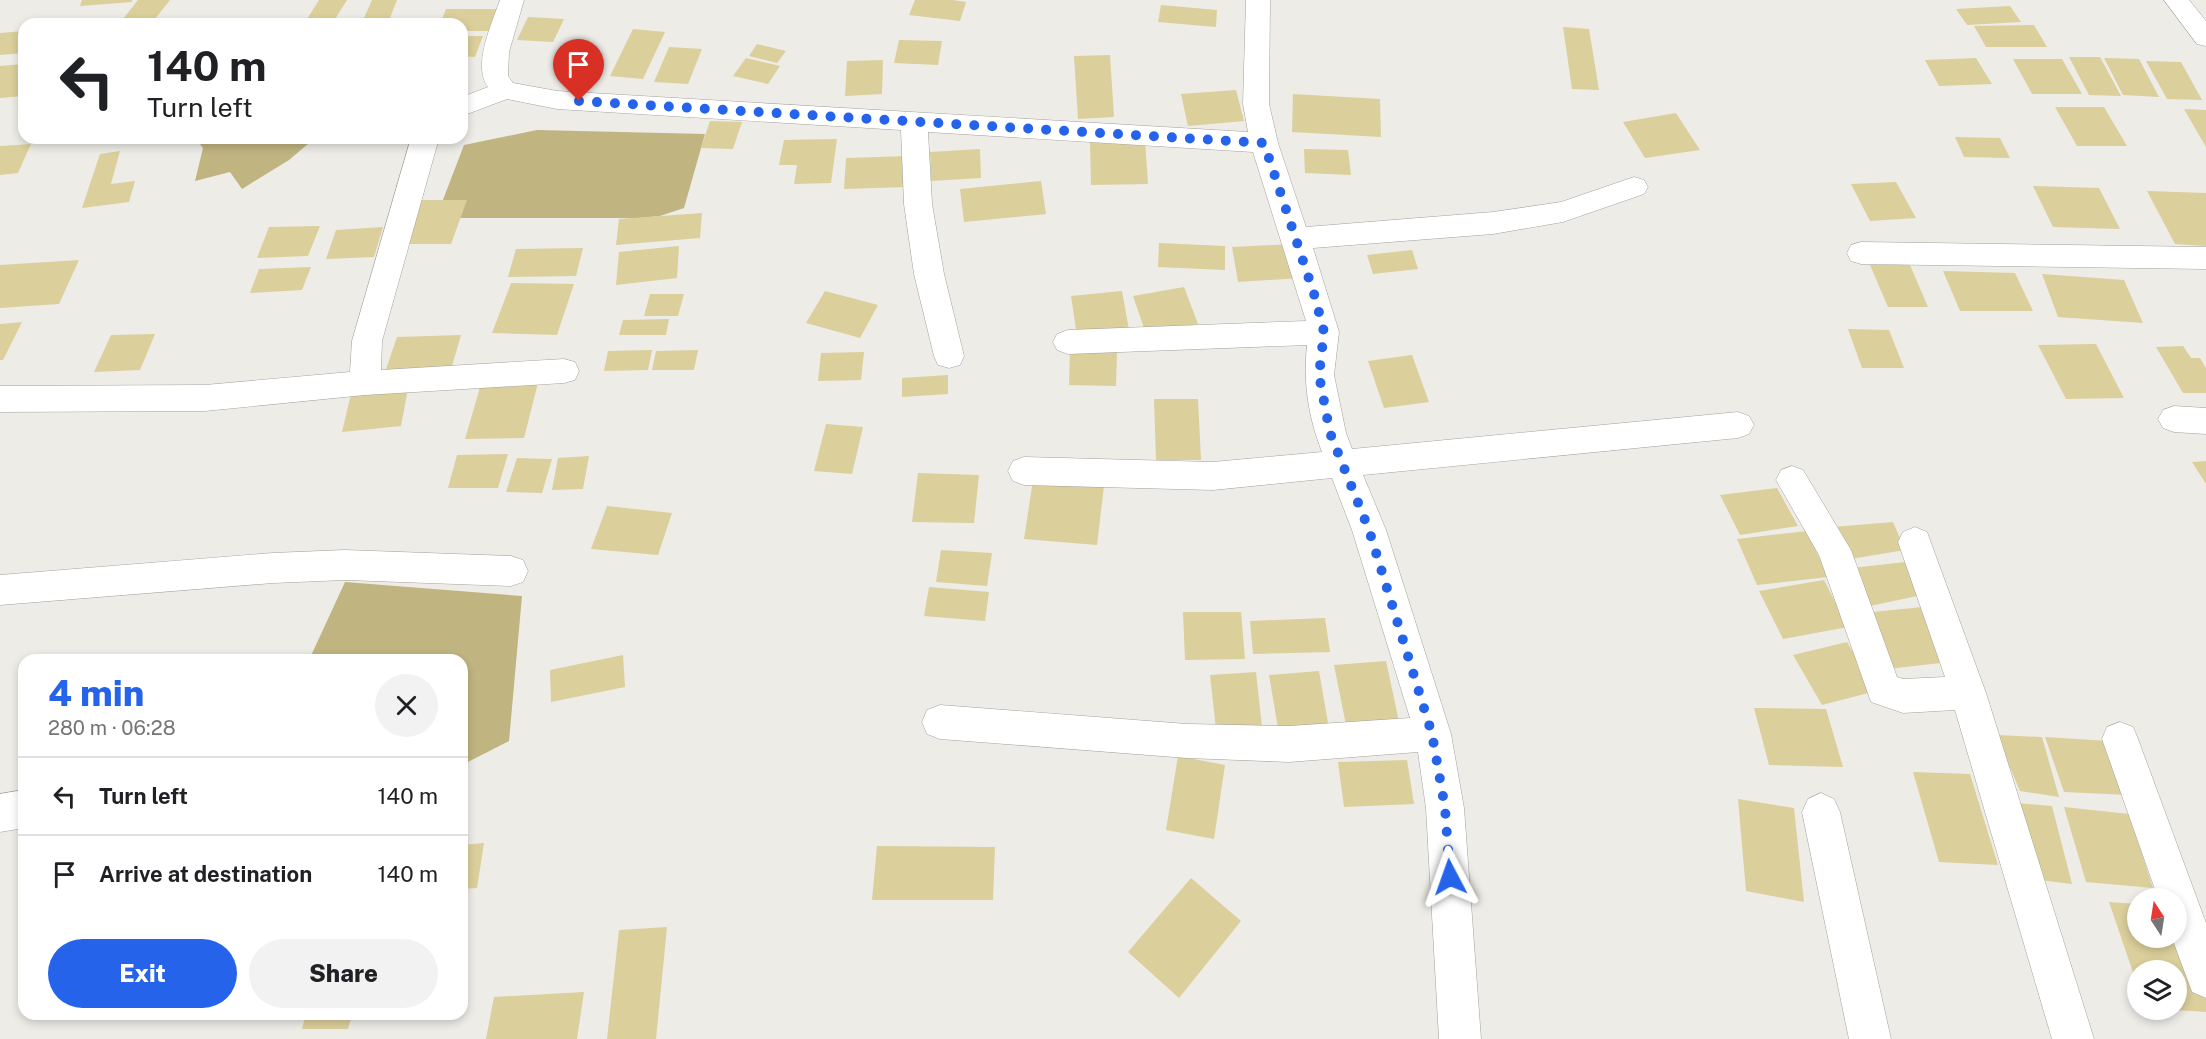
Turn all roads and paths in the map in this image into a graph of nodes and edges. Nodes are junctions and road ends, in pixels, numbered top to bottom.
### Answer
1 (513, 0) edge
2 (1258, 0) edge
3 (2176, 0) edge
4 (2206, 38) edge
5 (505, 90) junction
6 (468, 105) edge
7 (915, 122) junction
8 (1264, 143) junction
9 (423, 144) edge
10 (1634, 187) dead end
11 (1295, 239) junction
12 (1861, 254) dead end
13 (2206, 258) edge
14 (1324, 332) junction
15 (1068, 342) dead end
16 (949, 356) dead end
17 (564, 371) dead end
18 (365, 382) junction
19 (0, 399) edge
20 (2174, 419) dead end
21 (2206, 421) edge
22 (1738, 425) dead end
23 (1343, 464) junction
24 (1024, 471) dead end
25 (1792, 480) dead end
26 (1915, 542) dead end
27 (511, 571) dead end
28 (0, 590) edge
29 (1968, 693) junction
30 (940, 722) dead end
31 (1432, 734) junction
32 (2120, 739) dead end
33 (18, 810) edge
34 (1821, 812) dead end
35 (0, 813) edge
36 (2206, 978) edge
37 (1460, 1039) edge
38 (1870, 1039) edge
39 (2073, 1039) edge

1 - 5 street
2 - 8 street
3 - 4 street
5 - 6 street
5 - 7 street
7 - 8 street
7 - 16 street
8 - 11 street
9 - 18 street
10 - 11 street
11 - 14 street
12 - 13 street
14 - 15 street
14 - 23 street
17 - 18 street
18 - 19 street
20 - 21 street
22 - 23 street
23 - 24 street
23 - 31 street
25 - 29 street
26 - 29 street
27 - 28 street
29 - 39 street
30 - 31 street
31 - 37 street
32 - 36 street
33 - 35 street
34 - 38 street

